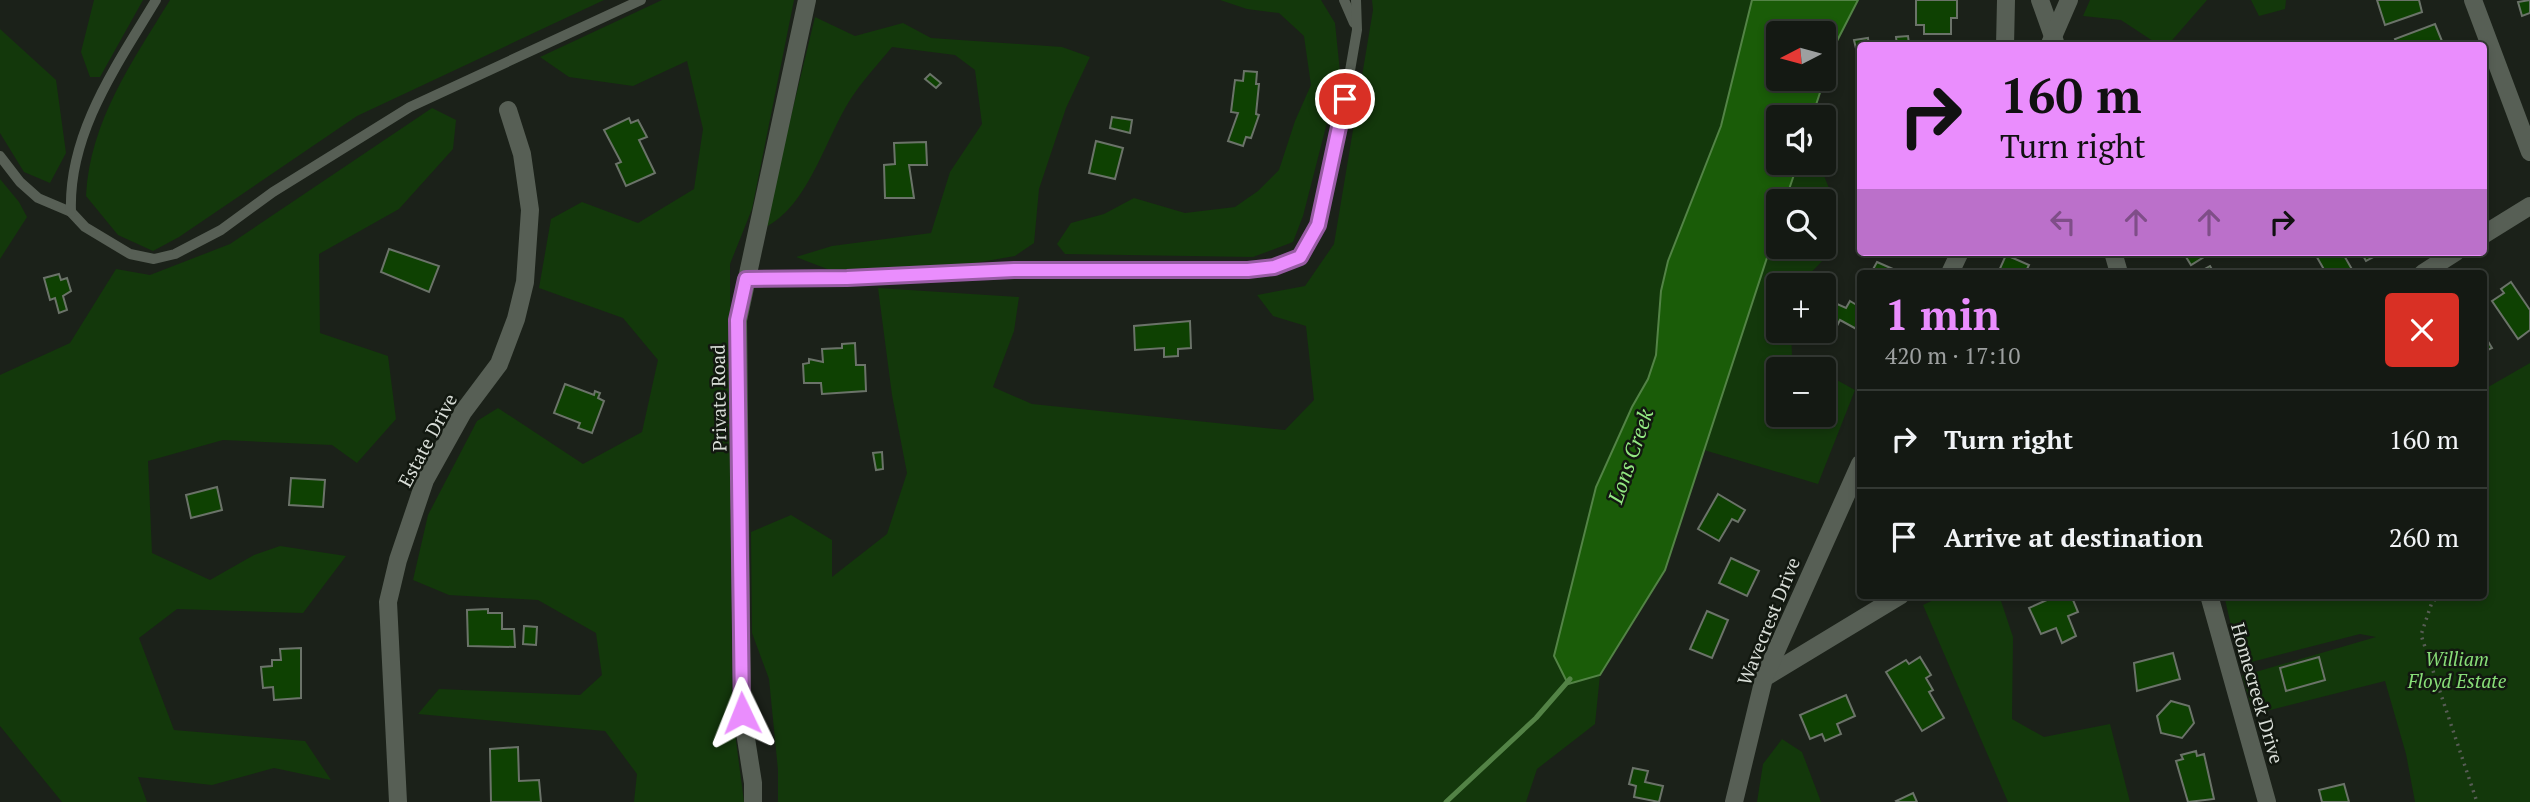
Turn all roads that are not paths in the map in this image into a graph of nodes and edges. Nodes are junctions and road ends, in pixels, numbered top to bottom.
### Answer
1 (156, 0) edge
2 (641, 0) edge
3 (807, 0) edge
4 (1345, 0) edge
5 (1356, 0) edge
6 (2006, 0) edge
7 (2040, 0) edge
8 (2069, 0) edge
9 (2473, 0) edge
10 (1357, 30) junction
11 (2005, 42) edge
12 (2052, 42) edge
13 (508, 110) dead end
14 (2530, 152) edge
15 (0, 156) edge
16 (2530, 206) edge
17 (71, 212) junction
18 (2487, 233) edge
19 (2450, 256) edge
20 (2428, 270) edge
21 (746, 279) junction
22 (1857, 471) edge
23 (1894, 599) edge
24 (2209, 599) edge
25 (1764, 678) junction
26 (398, 802) edge
27 (753, 802) edge
28 (1734, 802) edge
29 (2267, 802) edge

1 - 17 lane
2 - 17 lane
3 - 21 street, Private Road
4 - 10 lane
5 - 10 lane
6 - 11 street
7 - 12 street
8 - 12 street
9 - 14 street
10 - 21 lane
13 - 26 street, Estate Drive
15 - 17 lane
16 - 18 street
19 - 20 street
21 - 27 street, Private Road
22 - 25 street, Wavecrest Drive
23 - 25 street
24 - 29 street, Homecreek Drive
25 - 28 street, Wavecrest Drive

